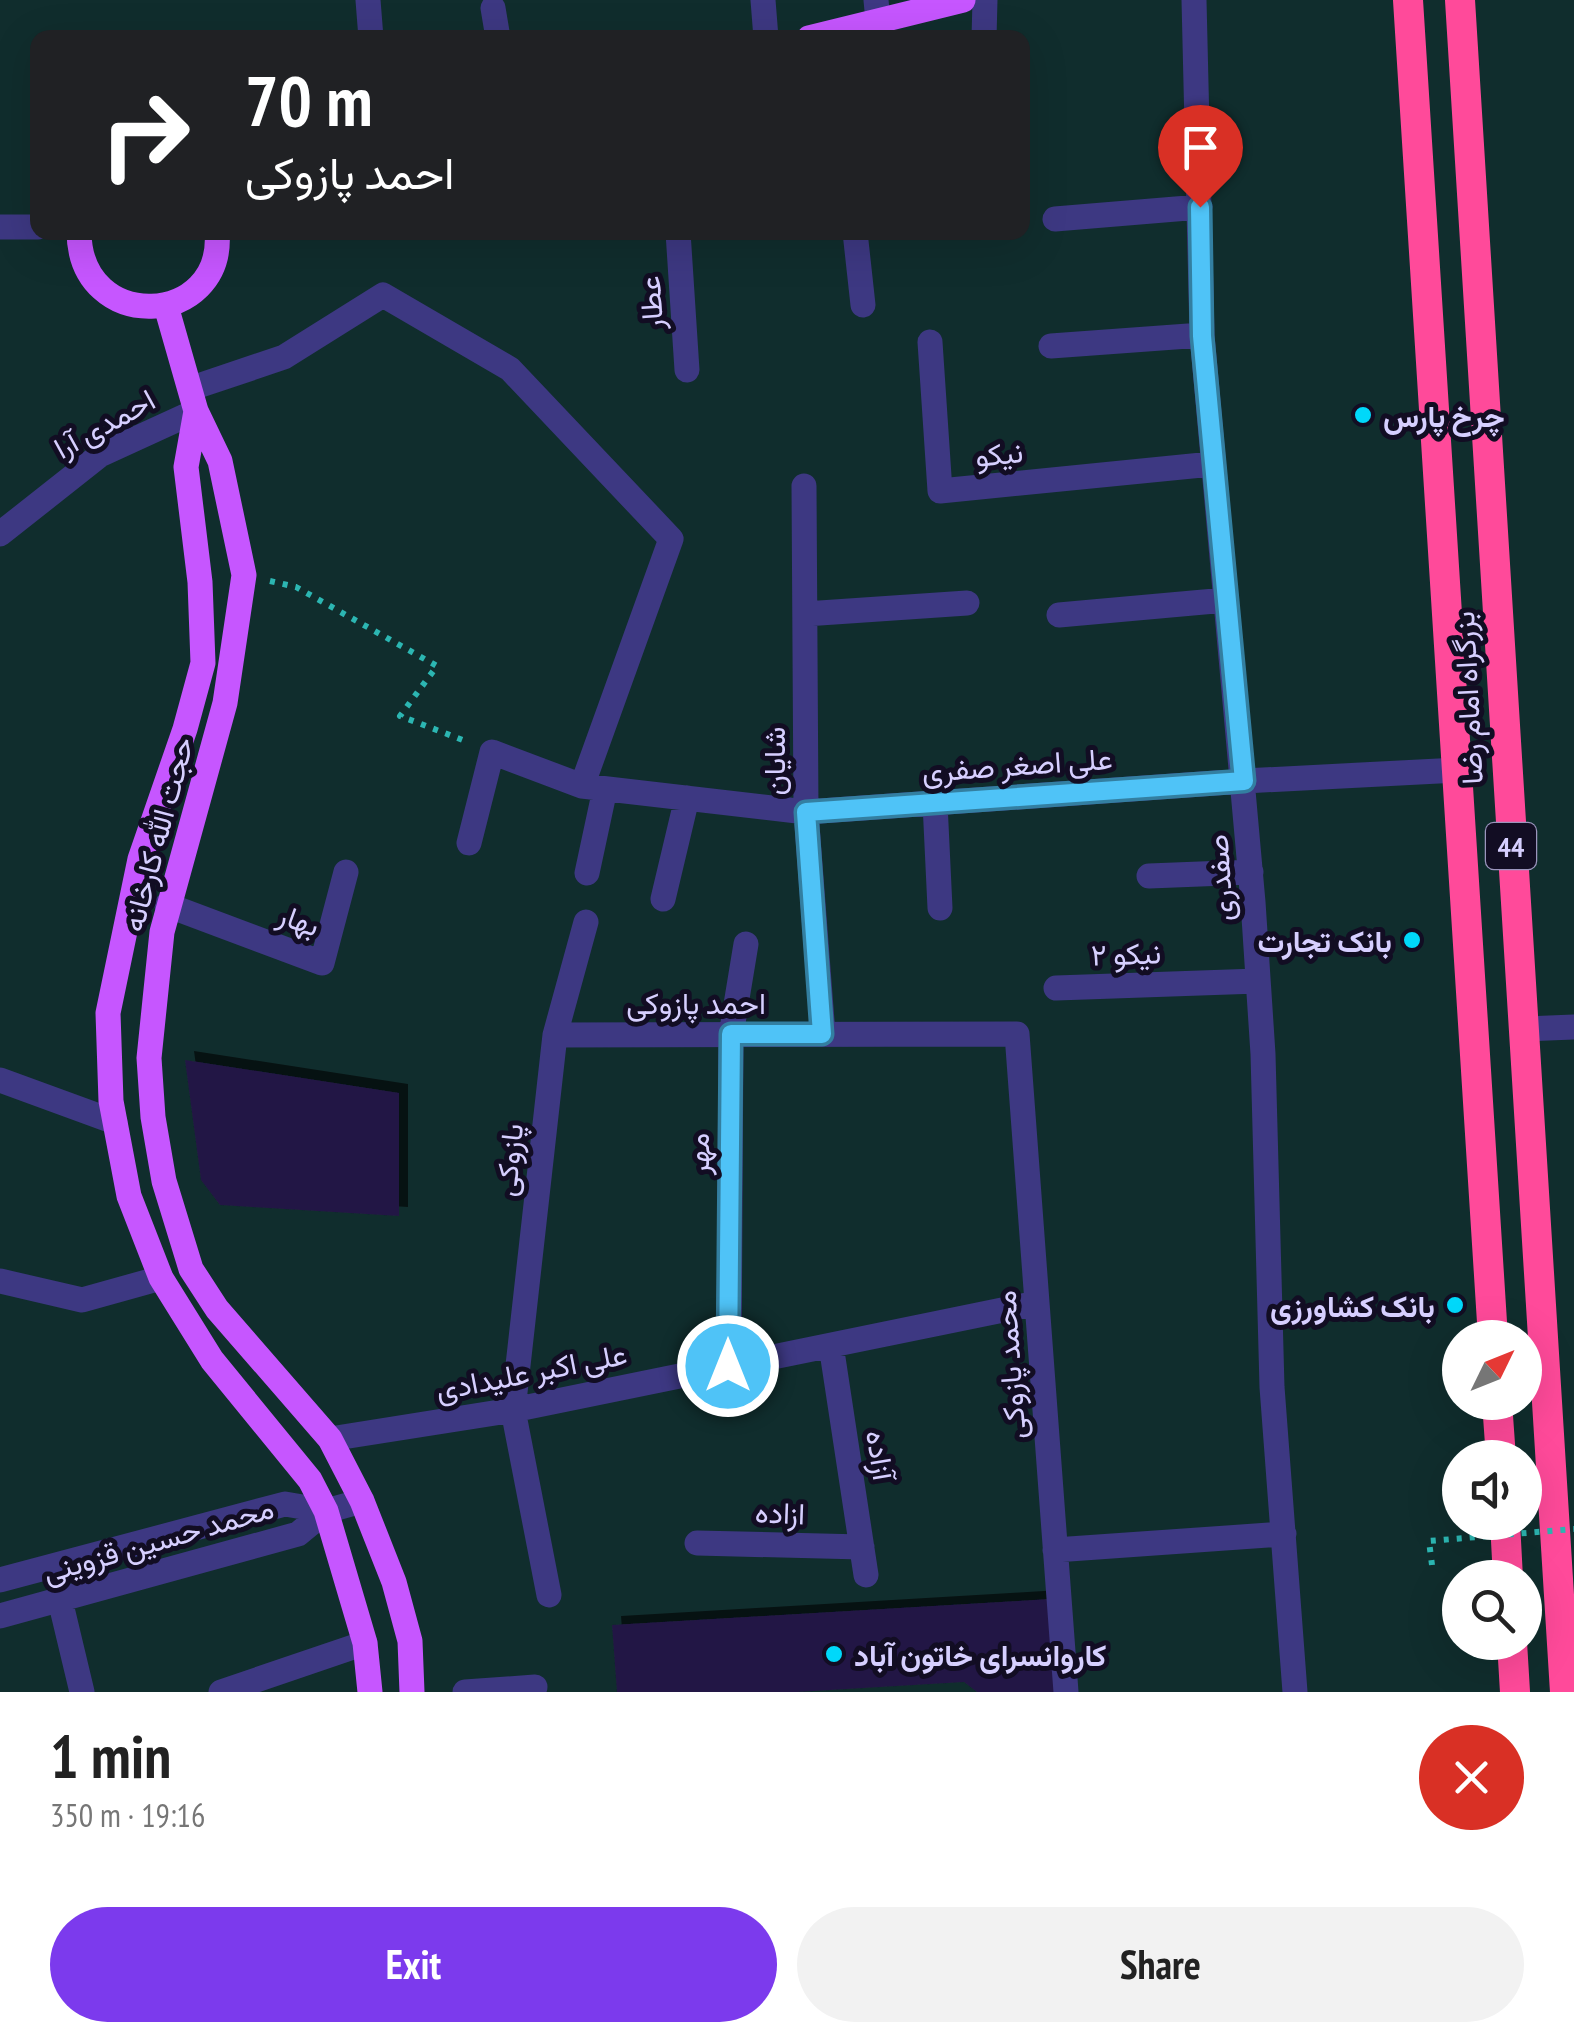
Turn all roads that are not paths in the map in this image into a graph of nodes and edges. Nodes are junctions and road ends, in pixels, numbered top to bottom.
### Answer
1 (368, 0) edge
2 (762, 0) edge
3 (963, 0) edge
4 (985, 0) edge
5 (1194, 0) edge
6 (1408, 0) edge
7 (1460, 0) edge
8 (493, 8) dead end
9 (877, 10) edge
10 (370, 30) edge
11 (497, 30) edge
12 (765, 30) edge
13 (837, 30) edge
14 (984, 30) edge
15 (1200, 207) junction
16 (1055, 219) dead end
17 (0, 227) edge
18 (30, 227) edge
19 (79, 240) edge
20 (217, 240) edge
21 (678, 240) edge
22 (856, 240) edge
23 (166, 306) junction
24 (863, 306) dead end
25 (1202, 336) junction
26 (930, 342) dead end
27 (1050, 346) dead end
28 (686, 370) dead end
29 (194, 399) junction
30 (1212, 464) junction
31 (804, 486) dead end
32 (0, 534) edge
33 (1226, 600) junction
34 (967, 603) dead end
35 (805, 614) junction
36 (1059, 615) dead end
37 (1458, 770) junction
38 (1244, 781) junction
39 (593, 788) junction
40 (687, 798) junction
41 (936, 803) junction
42 (806, 812) junction
43 (469, 843) dead end
44 (346, 872) dead end
45 (1251, 872) junction
46 (587, 873) dead end
47 (1149, 876) dead end
48 (663, 899) dead end
49 (166, 905) junction
50 (940, 908) dead end
51 (586, 922) dead end
52 (746, 944) dead end
53 (1258, 981) junction
54 (1056, 988) dead end
55 (1574, 1027) edge
56 (1522, 1029) junction
57 (731, 1034) junction
58 (822, 1034) junction
59 (1017, 1034) joint
60 (555, 1035) junction
61 (0, 1080) edge
62 (115, 1122) junction
63 (161, 1278) junction
64 (0, 1281) edge
65 (1037, 1303) junction
66 (1492, 1320) edge
67 (832, 1345) junction
68 (728, 1366) junction
69 (512, 1410) junction
70 (330, 1439) junction
71 (362, 1501) junction
72 (326, 1511) junction
73 (1284, 1534) junction
74 (697, 1542) dead end
75 (862, 1547) junction
76 (1055, 1550) junction
77 (1565, 1561) edge
78 (866, 1575) dead end
79 (0, 1580) edge
80 (549, 1595) dead end
81 (60, 1600) junction
82 (0, 1616) edge
83 (364, 1643) junction
84 (1513, 1660) edge
85 (535, 1687) dead end
86 (82, 1692) edge
87 (221, 1692) edge
88 (370, 1692) edge
89 (412, 1692) edge
90 (466, 1692) edge
91 (1066, 1692) edge
92 (1296, 1692) edge
93 (1515, 1692) edge
94 (1565, 1692) edge

1 - 10 street
2 - 12 street
3 - 9 main road
4 - 14 street
5 - 15 street, صفدری
6 - 37 highway, بزرگراه امام رضا / 44
7 - 56 highway, بزرگراه امام رضا / 44
8 - 11 street
9 - 13 main road
15 - 16 street
15 - 25 street, صفدری
17 - 18 street
19 - 23 main road
20 - 23 main road
21 - 28 street, عطار
22 - 24 street
23 - 29 main road, حجت الله کارخانه
25 - 27 street
25 - 30 street, صفدری
26 - 30 street, نیکو
29 - 32 street, احمدی آرا
29 - 39 street, احمدی آرا
29 - 49 main road, حجت الله کارخانه
29 - 62 main road, حجت الله کارخانه
30 - 33 street, صفدری
31 - 35 street, شایان
33 - 36 street
33 - 38 street, صفدری
34 - 35 street
35 - 42 street, شایان
37 - 38 street, علی اصغر صفری
37 - 66 highway, بزرگراه امام رضا / 44
38 - 41 street, علی اصغر صفری
38 - 45 street, صفدری
39 - 40 street, علی اصغر صفری
39 - 43 street, علی اصغر صفری
39 - 46 street
40 - 42 street, علی اصغر صفری
40 - 48 street
41 - 42 street, علی اصغر صفری
41 - 50 street
42 - 58 street, شایان
44 - 49 street, بهار
45 - 47 street
45 - 53 street, صفدری
49 - 70 main road, حجت الله کارخانه
51 - 60 street, پازوکی
52 - 57 street, مهر
53 - 54 street, نیکو ۲
53 - 73 street, صفدری
55 - 56 street
56 - 77 highway, بزرگراه امام رضا / 44
57 - 58 street, احمد پازوکی
57 - 60 street, احمد پازوکی
57 - 68 street, مهر
58 - 59 street, احمد پازوکی
59 - 65 street, محمد پازوکی
60 - 69 street, پازوکی
61 - 62 street
62 - 63 main road, حجت الله کارخانه
63 - 64 street
63 - 72 main road, حجت الله کارخانه
65 - 67 street, علی اکبر علیدادی
65 - 76 street, محمد پازوکی
67 - 68 street, علی اکبر علیدادی
67 - 75 street, آزاده
68 - 69 street, علی اکبر علیدادی
69 - 70 street, علی اکبر علیدادی
69 - 80 street, پازوکی
70 - 71 main road, حجت الله کارخانه
71 - 72 street, محمد حسین قزوینی
71 - 89 main road, حجت الله کارخانه
72 - 79 street, محمد حسین قزوینی
72 - 81 street, محمد حسین قزوینی
72 - 83 main road, حجت الله کارخانه
73 - 76 street
73 - 92 street, صفدری
74 - 75 street, ازاده
75 - 78 street, آزاده
76 - 91 street, محمد پازوکی
77 - 94 highway, بزرگراه امام رضا / 44
81 - 82 street, محمد حسین قزوینی
81 - 86 street
83 - 87 street
83 - 88 main road, حجت الله کارخانه
84 - 93 highway
85 - 90 street

